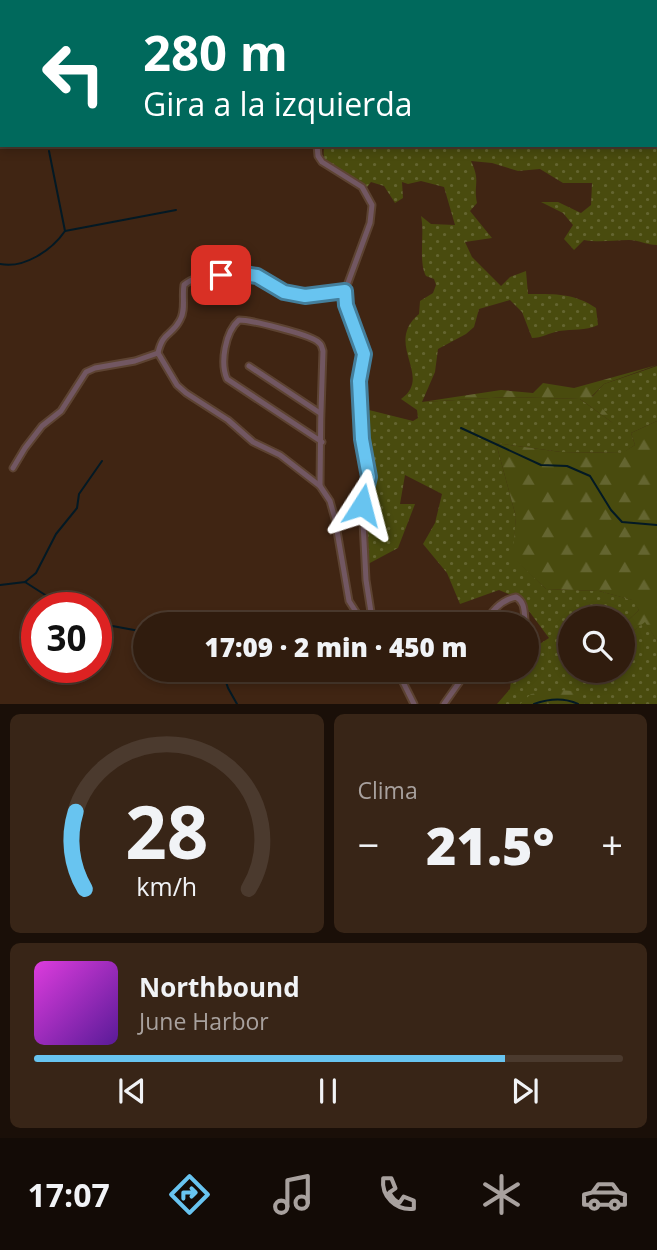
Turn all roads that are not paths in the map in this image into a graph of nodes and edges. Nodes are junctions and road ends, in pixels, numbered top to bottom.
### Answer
1 (317, 147) edge
2 (345, 291) junction
3 (158, 353) junction
4 (249, 366) dead end
5 (320, 413) junction
6 (322, 442) junction
7 (13, 468) dead end
8 (320, 486) junction
9 (356, 612) edge
10 (371, 612) edge
11 (492, 612) edge
12 (524, 612) edge
13 (403, 682) edge
14 (460, 682) edge
15 (414, 704) edge
16 (444, 704) edge

1 - 2 street
2 - 3 street
2 - 10 street
3 - 7 street
3 - 8 street
4 - 5 street
5 - 6 street
5 - 6 street
6 - 8 street
8 - 9 street
11 - 12 street
13 - 15 street
14 - 16 street

